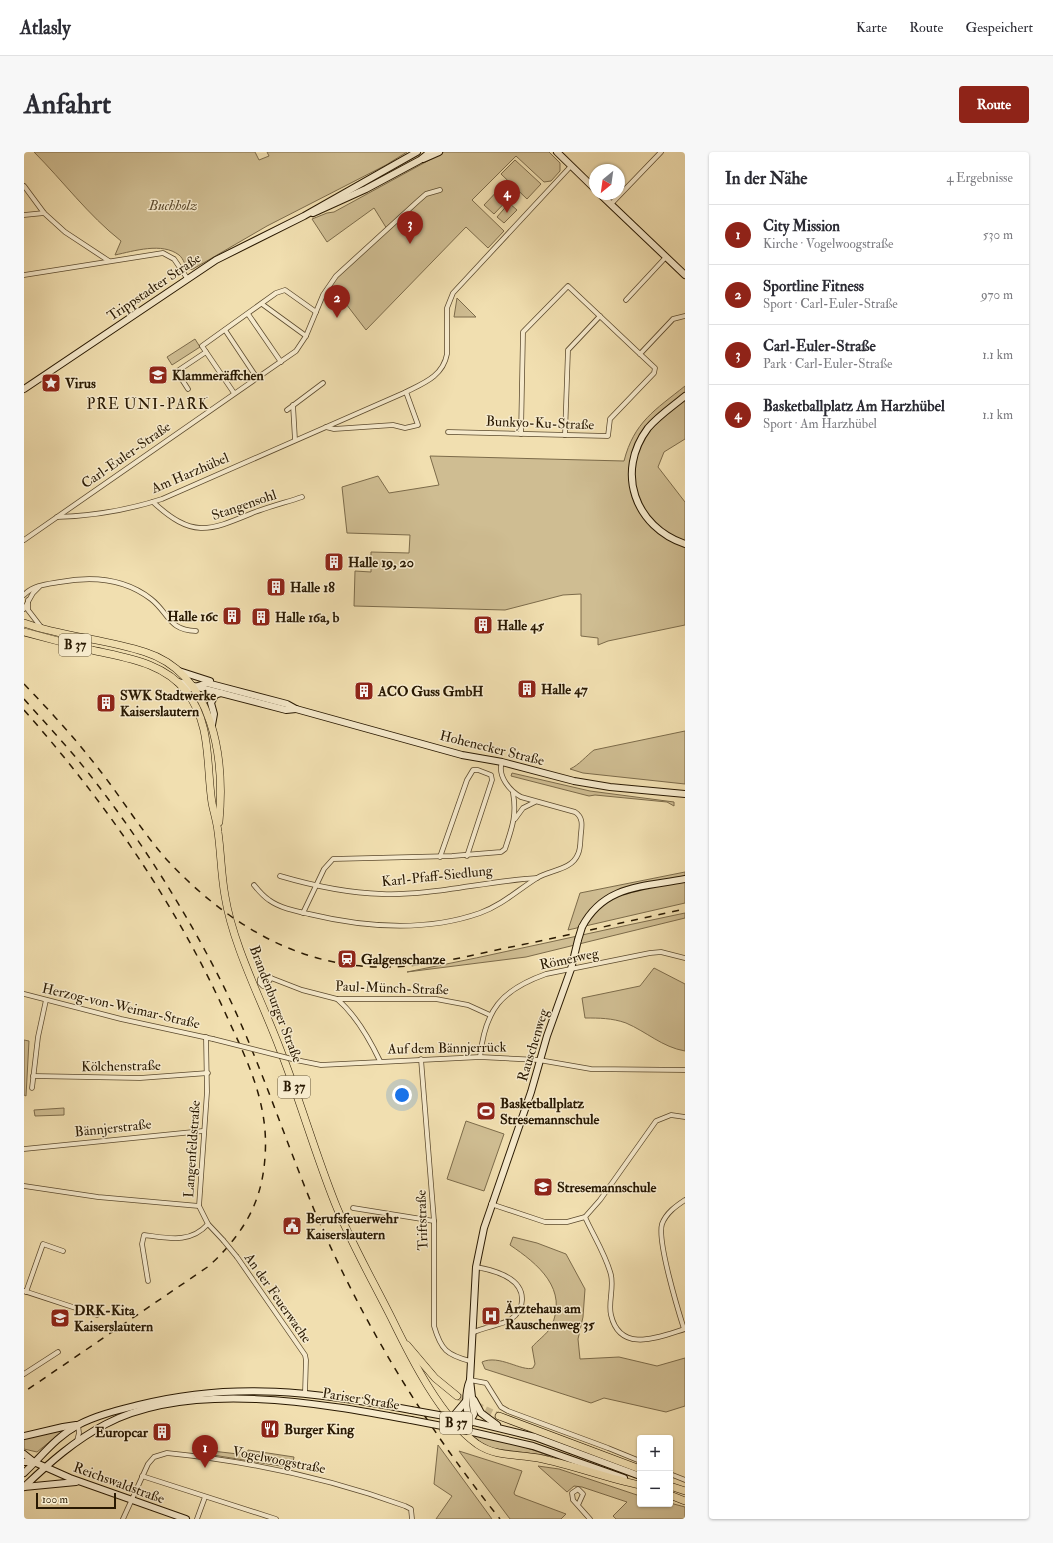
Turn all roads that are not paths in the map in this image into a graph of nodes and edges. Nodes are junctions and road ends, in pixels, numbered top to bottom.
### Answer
1 (417, 152) edge
2 (430, 152) edge
3 (438, 152) edge
4 (557, 152) edge
5 (661, 152) edge
6 (420, 160) junction
7 (571, 166) junction
8 (589, 183) edge
9 (24, 186) edge
10 (440, 190) dead end
11 (607, 200) edge
12 (611, 204) junction
13 (44, 213) junction
14 (24, 215) edge
15 (304, 216) junction
16 (666, 257) junction
17 (109, 261) junction
18 (24, 275) edge
19 (685, 275) edge
20 (187, 278) junction
21 (626, 300) dead end
22 (262, 304) junction
23 (316, 312) junction
24 (248, 314) junction
25 (600, 316) junction
26 (685, 316) edge
27 (225, 330) junction
28 (306, 336) junction
29 (206, 352) junction
30 (640, 354) junction
31 (280, 362) junction
32 (257, 378) junction
33 (323, 384) dead end
34 (24, 389) edge
35 (188, 389) dead end
36 (406, 392) junction
37 (234, 393) junction
38 (685, 396) edge
39 (293, 405) junction
40 (287, 410) dead end
41 (325, 427) junction
42 (448, 432) dead end
43 (521, 434) junction
44 (565, 435) junction
45 (296, 440) junction
46 (302, 497) dead end
47 (153, 502) junction
48 (57, 517) junction
49 (24, 540) edge
50 (685, 544) edge
51 (39, 587) junction
52 (24, 596) edge
53 (28, 600) junction
54 (24, 609) edge
55 (24, 623) edge
56 (41, 627) junction
57 (196, 631) dead end
58 (24, 632) edge
59 (180, 671) junction
60 (176, 681) junction
61 (193, 687) junction
62 (223, 690) junction
63 (186, 691) junction
64 (212, 725) junction
65 (502, 762) junction
66 (514, 793) junction
67 (685, 794) edge
68 (536, 802) junction
69 (515, 819) junction
70 (218, 830) junction
71 (467, 856) junction
72 (440, 857) junction
73 (280, 876) dead end
74 (537, 878) junction
75 (685, 879) edge
76 (254, 885) dead end
77 (315, 887) junction
78 (303, 913) junction
79 (685, 958) edge
80 (571, 969) junction
81 (271, 978) dead end
82 (24, 994) edge
83 (337, 999) junction
84 (46, 1000) junction
85 (490, 1015) junction
86 (206, 1037) junction
87 (213, 1039) joint
88 (480, 1056) junction
89 (421, 1059) junction
90 (539, 1060) junction
91 (380, 1061) junction
92 (685, 1070) edge
93 (208, 1073) junction
94 (33, 1076) junction
95 (32, 1088) dead end
96 (685, 1117) edge
97 (203, 1131) junction
98 (24, 1149) edge
99 (24, 1186) edge
100 (685, 1200) edge
101 (492, 1204) junction
102 (199, 1206) junction
103 (353, 1208) dead end
104 (584, 1217) junction
105 (434, 1221) junction
106 (208, 1224) junction
107 (63, 1251) dead end
108 (476, 1267) junction
109 (148, 1281) dead end
110 (25, 1292) edge
111 (97, 1315) dead end
112 (684, 1329) edge
113 (472, 1333) junction
114 (400, 1335) junction
115 (58, 1352) dead end
116 (470, 1361) junction
117 (24, 1374) edge
118 (470, 1380) junction
119 (305, 1393) junction
120 (457, 1396) tunnel mouth
121 (470, 1399) junction
122 (499, 1416) tunnel mouth
123 (447, 1417) junction
124 (470, 1421) junction
125 (78, 1425) junction
126 (500, 1427) junction
127 (468, 1431) junction
128 (24, 1436) edge
129 (77, 1442) junction
130 (24, 1454) edge
131 (637, 1460) edge
132 (24, 1462) edge
133 (34, 1462) junction
134 (45, 1467) junction
135 (637, 1468) edge
136 (24, 1473) edge
137 (637, 1475) edge
138 (673, 1475) edge
139 (142, 1476) junction
140 (685, 1480) edge
141 (79, 1482) junction
142 (637, 1484) edge
143 (637, 1484) edge
144 (24, 1487) edge
145 (673, 1487) edge
146 (685, 1491) edge
147 (673, 1496) edge
148 (205, 1497) junction
149 (132, 1500) junction
150 (685, 1501) edge
151 (578, 1505) dead end
152 (123, 1519) edge
153 (186, 1519) edge
154 (197, 1519) edge
155 (276, 1519) edge
156 (412, 1519) edge
157 (590, 1519) edge

1 - 15 main road, Trippstadter Straße
2 - 6 main road, Trippstadter Straße
3 - 6 main road
4 - 7 main road
5 - 12 street
6 - 15 main road, Trippstadter Straße
7 - 8 main road
7 - 36 street, Am Harzhübel
9 - 13 street
10 - 23 street, Carl-Euler-Straße
11 - 12 main road
12 - 16 main road
13 - 14 street
13 - 17 street
15 - 20 main road, Trippstadter Straße
16 - 19 main road
16 - 21 street
17 - 18 street
17 - 20 street
20 - 34 main road, Trippstadter Straße
22 - 23 street
22 - 24 street
22 - 28 street
23 - 28 street, Carl-Euler-Straße
24 - 27 street
24 - 31 street
25 - 30 street
25 - 43 street
25 - 44 street
26 - 30 street
27 - 29 street
27 - 32 street
28 - 31 street, Carl-Euler-Straße
29 - 35 street
29 - 37 street
30 - 44 street, Bunkyo-Ku-Straße
31 - 32 street, Carl-Euler-Straße
32 - 37 street, Carl-Euler-Straße
33 - 39 street
36 - 41 street, Am Harzhübel
36 - 41 street, Am Harzhübel
37 - 48 street, Carl-Euler-Straße
38 - 50 main road
39 - 40 street
39 - 45 street
41 - 45 street, Am Harzhübel
42 - 43 street, Bunkyo-Ku-Straße
43 - 44 street, Bunkyo-Ku-Straße
45 - 47 street, Am Harzhübel
46 - 47 street, Stangensohl
47 - 48 street, Am Harzhübel
48 - 49 street, Carl-Euler-Straße
51 - 52 street
51 - 53 street
51 - 57 street
53 - 54 street
53 - 56 street
55 - 56 main road, Brandenburger Straße / B 37
56 - 59 main road, Brandenburger Straße / B 37
58 - 60 main road, Brandenburger Straße / B 37
59 - 61 main road, Brandenburger Straße / B 37
59 - 62 main road, Hohenecker Straße
60 - 61 main road
60 - 63 main road, Brandenburger Straße / B 37
61 - 62 main road, Hohenecker Straße
61 - 63 main road
61 - 64 main road, Brandenburger Straße / B 37
62 - 64 main road
62 - 65 main road, Hohenecker Straße
63 - 70 main road, Brandenburger Straße / B 37
64 - 70 main road, Brandenburger Straße / B 37
65 - 66 street, Karl-Pfaff-Siedlung
65 - 67 main road, Hohenecker Straße
66 - 68 street, Karl-Pfaff-Siedlung
66 - 69 street, Karl-Pfaff-Siedlung
68 - 69 street, Karl-Pfaff-Siedlung
68 - 74 street, Karl-Pfaff-Siedlung
69 - 71 street, Karl-Pfaff-Siedlung
70 - 114 main road, Brandenburger Straße / B 37
71 - 72 street, Karl-Pfaff-Siedlung
71 - 72 street, Karl-Pfaff-Siedlung
72 - 77 street, Karl-Pfaff-Siedlung
73 - 77 street, Karl-Pfaff-Siedlung
74 - 77 street, Karl-Pfaff-Siedlung
74 - 78 street, Karl-Pfaff-Siedlung
75 - 80 main road, Rauschenweg, bridge
76 - 78 street, Karl-Pfaff-Siedlung
77 - 78 street, Karl-Pfaff-Siedlung
79 - 80 street, Römerweg
80 - 85 street, Römerweg
80 - 90 main road, Rauschenweg
81 - 83 street, Paul-Münch-Straße
82 - 84 street, Herzog-von-Weimar-Straße
83 - 85 street, Paul-Münch-Straße
83 - 91 street
84 - 86 street, Herzog-von-Weimar-Straße
84 - 94 street
85 - 88 street, Römerweg
86 - 87 street, Herzog-von-Weimar-Straße
86 - 93 street, Langenfeldstraße
87 - 91 street, Auf dem Bännjerrück, bridge
88 - 89 street, Auf dem Bännjerrück
88 - 90 street, Auf dem Bännjerrück
89 - 91 street, Auf dem Bännjerrück
89 - 105 street, Triftstraße
90 - 92 street, Auf dem Bännjerrück
90 - 101 main road, Rauschenweg
93 - 94 street, Kölchenstraße
93 - 97 street, Langenfeldstraße
94 - 95 street
96 - 104 street
97 - 98 street, Bännjerstraße
97 - 102 street, Langenfeldstraße
99 - 102 street, Langenfeldstraße
100 - 112 street
101 - 104 street
101 - 108 main road, Rauschenweg
102 - 106 street, An der Feuerwache
103 - 105 street
104 - 112 street
105 - 116 street, Triftstraße
106 - 109 street
106 - 119 street, An der Feuerwache, bridge
107 - 110 street
108 - 113 main road, Rauschenweg
108 - 113 street
110 - 111 street
113 - 116 main road, Rauschenweg
114 - 120 main road, Brandenburger Straße / B 37
114 - 142 main road, Brandenburger Straße / B 37
115 - 117 street
116 - 118 main road, Rauschenweg
118 - 121 main road, Rauschenweg
118 - 131 street
119 - 123 main road, Pariser Straße, bridge
119 - 125 main road, Pariser Straße
121 - 123 main road, bridge
121 - 124 main road, Rauschenweg
121 - 126 main road
122 - 135 main road
123 - 124 main road, Pariser Straße, bridge
124 - 126 main road, Pariser Straße
124 - 127 main road
125 - 128 main road
125 - 129 street
125 - 133 main road, Pariser Straße
126 - 137 main road, Pariser Straße
127 - 129 main road, Pariser Straße, bridge
127 - 143 main road, Pariser Straße
129 - 134 main road, Pariser Straße
130 - 133 main road
132 - 133 main road
133 - 134 main road
133 - 136 main road, Pariser Straße
134 - 141 main road, Reichswaldstraße
134 - 144 main road, Pariser Straße
138 - 140 street
139 - 148 street
139 - 149 street, Vogelwoogstraße
139 - 156 street, Vogelwoogstraße
141 - 144 main road
141 - 149 main road, Reichswaldstraße
145 - 146 main road
147 - 150 main road
148 - 154 street
148 - 155 street
149 - 152 street, Vogelwoogstraße
149 - 153 main road, Reichswaldstraße
151 - 157 street

